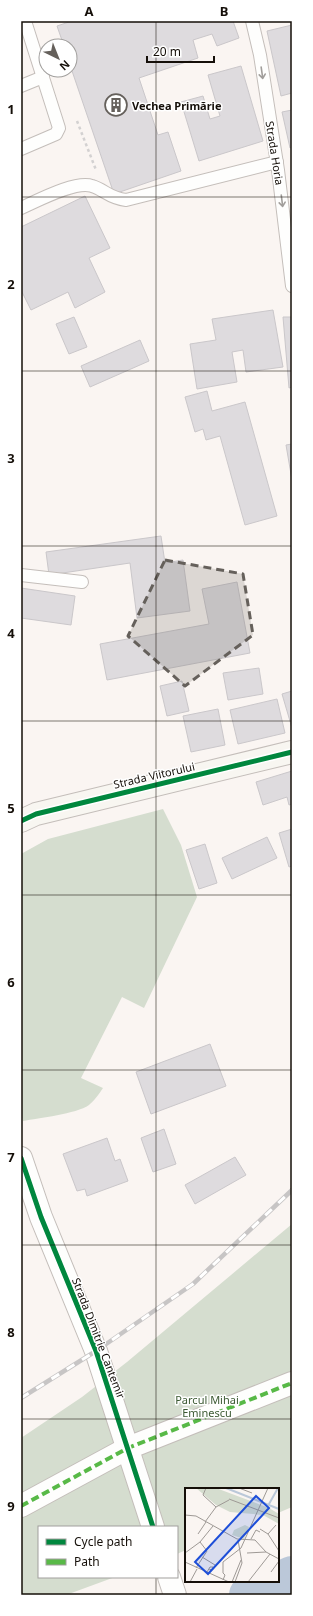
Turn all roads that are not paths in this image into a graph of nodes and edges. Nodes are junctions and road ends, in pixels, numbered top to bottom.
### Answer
1 (25, 21) edge
2 (252, 21) edge
3 (38, 61) edge
4 (41, 78) edge
5 (43, 78) edge
6 (21, 86) edge
7 (21, 149) edge
8 (277, 162) junction
9 (21, 208) edge
10 (292, 286) edge
11 (21, 574) edge
12 (82, 582) dead end
13 (292, 752) edge
14 (26, 816) edge
15 (21, 1158) edge
16 (292, 1382) edge
17 (128, 1448) junction
18 (21, 1506) edge
19 (153, 1526) edge
20 (169, 1578) edge
21 (175, 1595) edge

1 - 3 lane
2 -> 8 lane, Strada Horia
4 - 6 lane
5 - 7 lane
8 - 9 lane
8 -> 10 lane, Strada Horia
11 - 12 lane
13 - 14 street, Strada Viitorului
15 - 17 street, Strada Dimitrie Cantemir
16 - 17 street
17 - 18 street
17 - 19 street, Strada Dimitrie Cantemir
20 - 21 street

